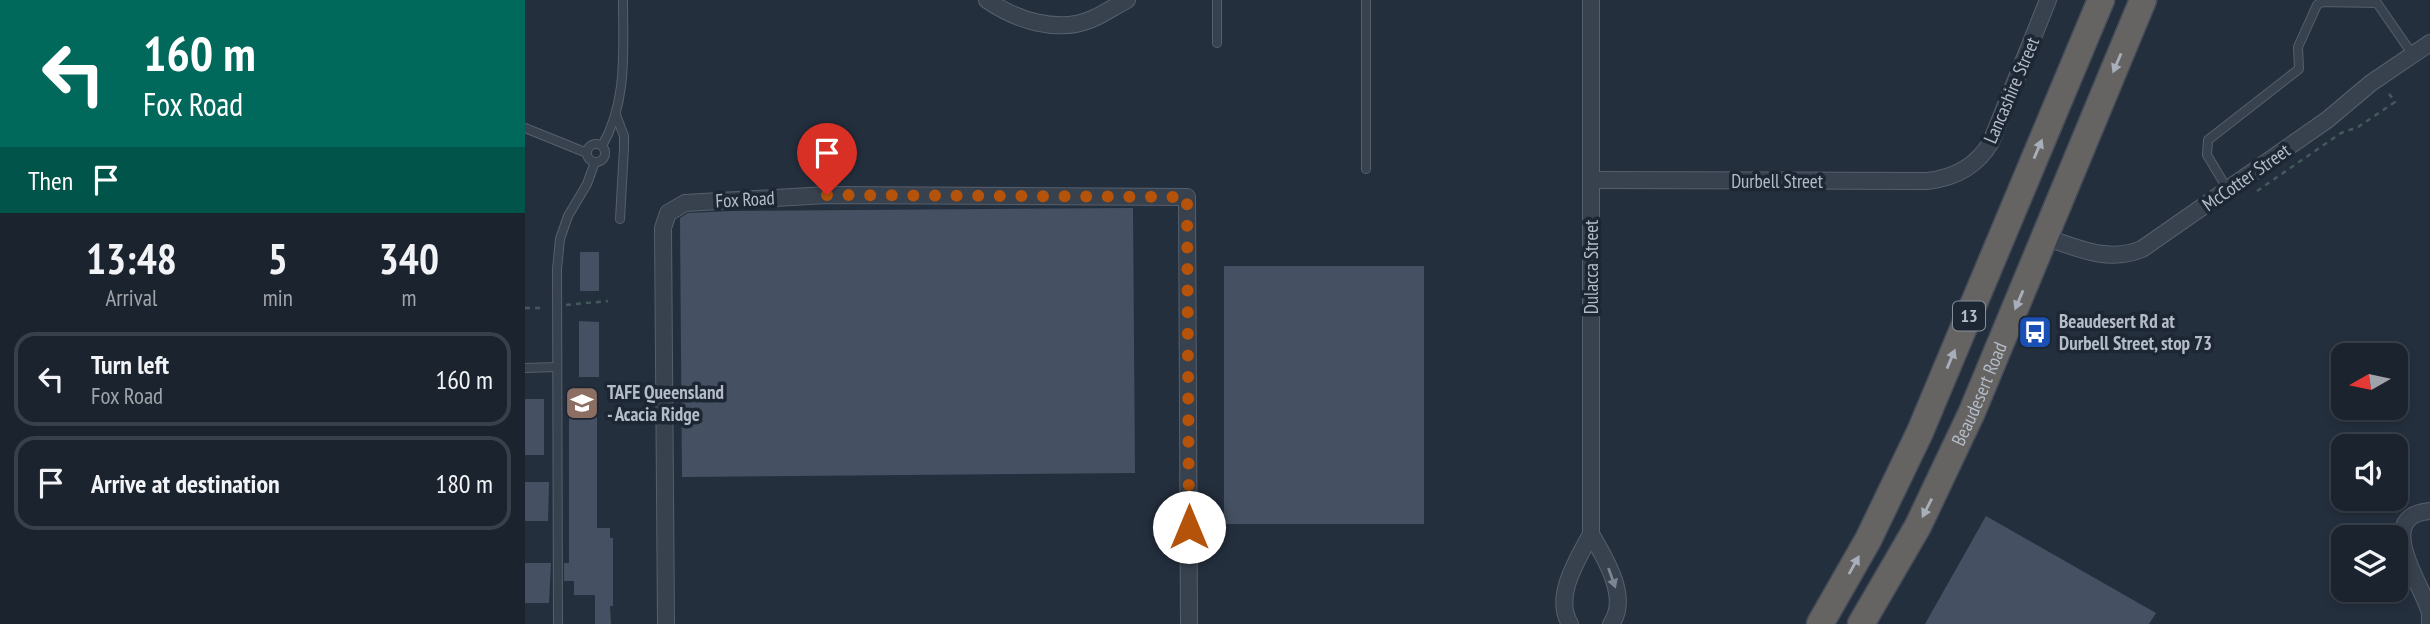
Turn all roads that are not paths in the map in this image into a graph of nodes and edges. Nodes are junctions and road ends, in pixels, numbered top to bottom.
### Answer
1 (623, 0) edge
2 (987, 0) edge
3 (1127, 0) edge
4 (1217, 0) edge
5 (1366, 0) edge
6 (1591, 0) edge
7 (2048, 0) edge
8 (2101, 0) edge
9 (2143, 0) edge
10 (1217, 43) dead end
11 (2430, 43) edge
12 (2413, 55) junction
13 (616, 115) junction
14 (525, 128) edge
15 (602, 146) junction
16 (587, 153) junction
17 (596, 162) junction
18 (1366, 169) dead end
19 (1962, 171) joint
20 (1591, 180) junction
21 (2228, 190) junction
22 (620, 219) dead end
23 (2045, 237) junction
24 (525, 368) edge
25 (556, 368) junction
26 (2430, 512) edge
27 (1591, 534) junction
28 (2430, 613) edge
29 (558, 624) edge
30 (666, 624) edge
31 (1189, 624) edge
32 (1570, 624) edge
33 (1611, 624) edge
34 (1820, 624) edge
35 (1861, 624) edge
36 (2430, 624) edge

1 - 13 lane
2 - 3 street
4 - 10 lane
5 - 18 lane
6 - 20 street, Dulacca Street
7 - 19 street, Lancashire Street
34 -> 8 highway, Beaudesert Road / 13
9 -> 23 highway, Beaudesert Road / 13
11 - 12 street, McCotter Street
12 - 21 street, McCotter Street
12 - 21 lane
13 - 15 lane
13 - 22 lane
14 - 16 lane
15 - 16 lane
15 - 17 lane
16 - 17 lane
17 - 25 lane
19 - 20 street, Durbell Street
20 - 27 street, Dulacca Street
21 - 23 street, McCotter Street
23 -> 35 highway, Beaudesert Road / 13
24 - 25 lane
25 - 29 lane
26 - 28 street
27 - 32 street, Dulacca Street
27 -> 33 street, Dulacca Street
28 - 36 street
30 - 31 street, Fox Road

